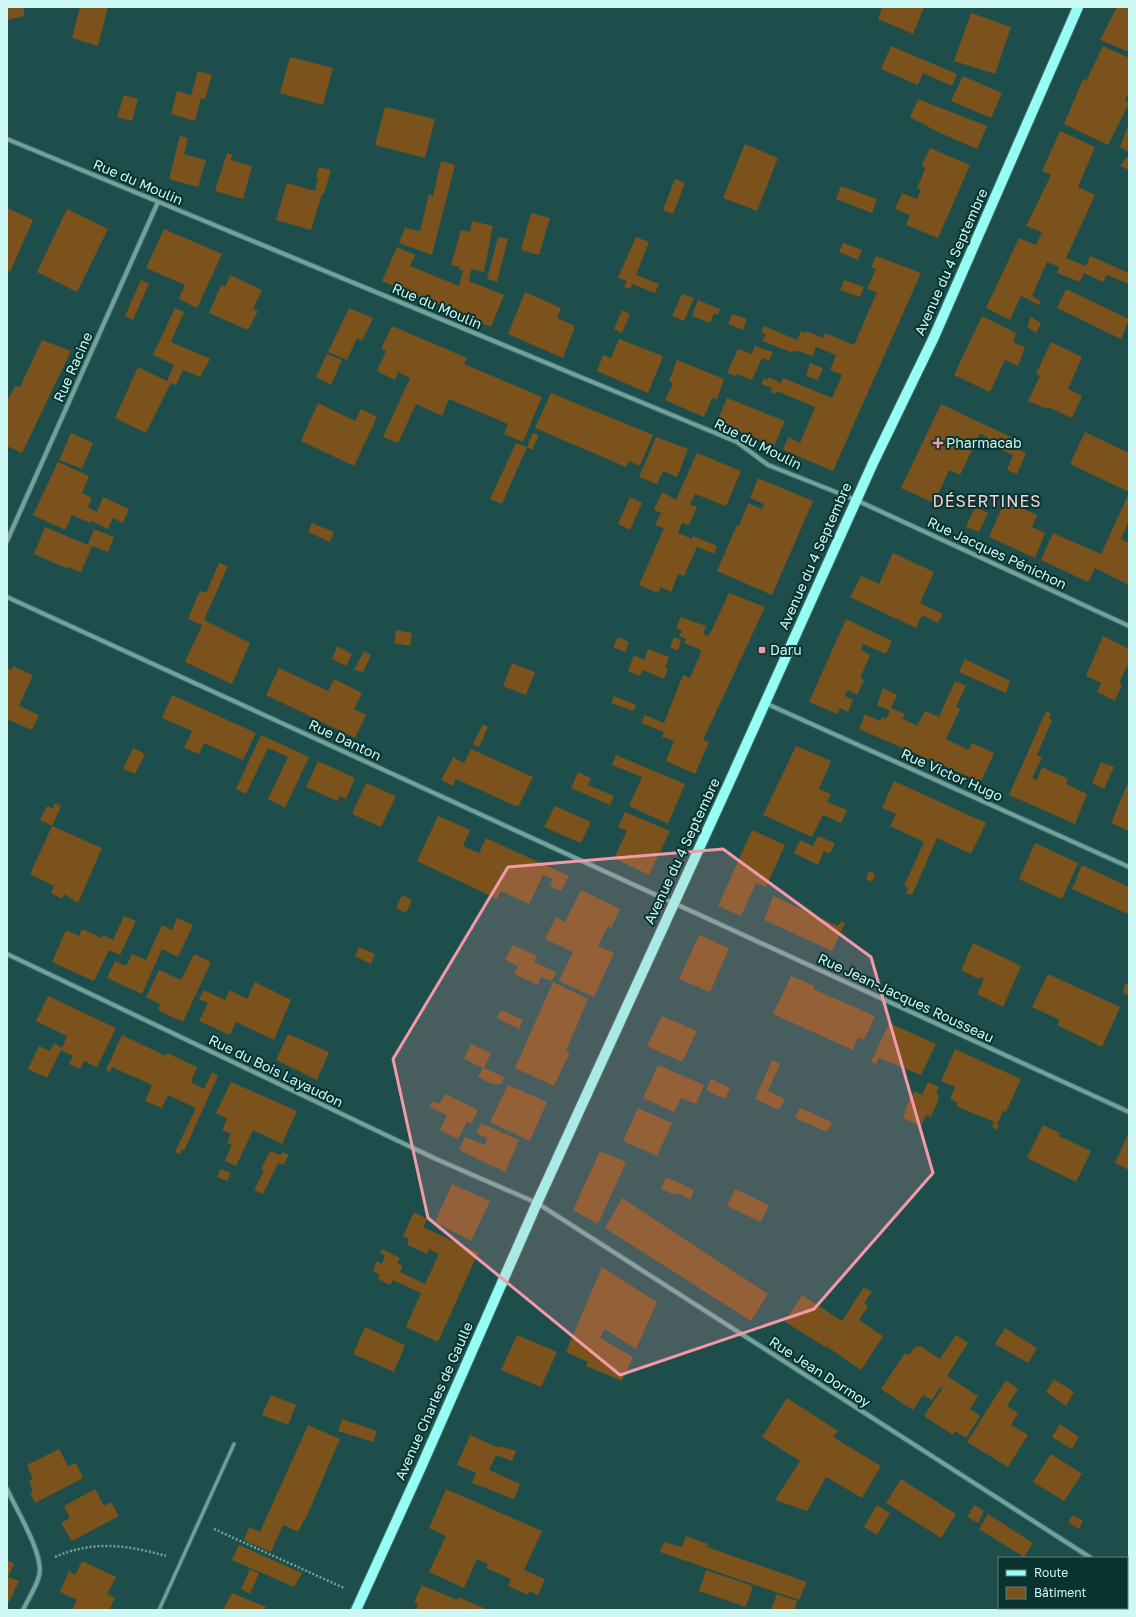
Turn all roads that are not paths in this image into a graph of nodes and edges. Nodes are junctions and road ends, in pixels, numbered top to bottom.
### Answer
1 (1078, 7) edge
2 (7, 139) edge
3 (158, 202) junction
4 (856, 500) junction
5 (7, 541) edge
6 (7, 597) edge
7 (1129, 626) edge
8 (765, 703) junction
9 (1129, 867) edge
10 (674, 904) junction
11 (7, 954) edge
12 (1129, 1112) edge
13 (537, 1203) junction
14 (234, 1444) dead end
15 (7, 1489) edge
16 (1090, 1557) edge
17 (23, 1610) edge
18 (159, 1610) edge
19 (356, 1610) edge

1 - 4 main road, Avenue du 4 Septembre
2 - 3 street, Rue du Moulin
3 - 4 street, Rue du Moulin
3 - 5 street, Rue Racine
4 - 7 street, Rue Jacques Pénichon
4 - 8 main road, Avenue du 4 Septembre
6 - 10 street, Rue Danton
8 - 9 street, Rue Victor Hugo
8 - 10 main road, Avenue du 4 Septembre
10 - 12 street, Rue Jean-Jacques Rousseau
10 - 13 main road, Avenue du 4 Septembre
11 - 13 street, Rue du Bois Layaudon
13 - 16 street, Rue Jean Dormoy
13 - 19 main road, Avenue Charles de Gaulle
14 - 18 lane
15 - 17 street

